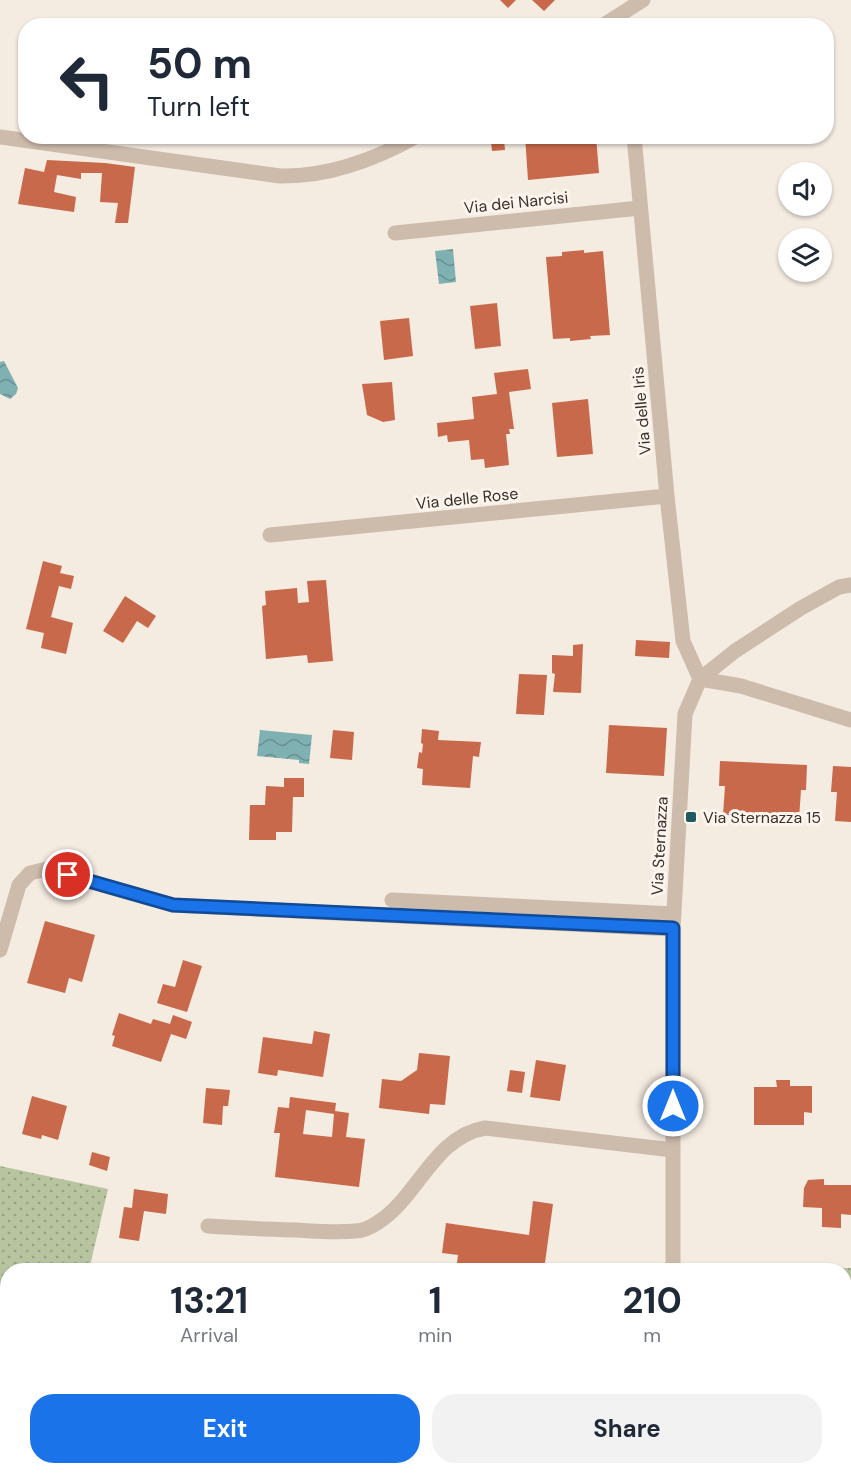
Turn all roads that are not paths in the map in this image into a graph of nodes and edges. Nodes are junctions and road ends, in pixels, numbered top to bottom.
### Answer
1 (643, 0) edge
2 (625, 18) edge
3 (0, 137) edge
4 (18, 140) edge
5 (50, 144) edge
6 (399, 144) edge
7 (635, 144) edge
8 (640, 208) junction
9 (395, 233) dead end
10 (668, 496) junction
11 (270, 535) dead end
12 (851, 585) edge
13 (700, 679) junction
14 (851, 720) edge
15 (392, 900) dead end
16 (673, 921) junction
17 (0, 950) edge
18 (673, 1150) junction
19 (208, 1226) dead end
20 (673, 1263) edge

1 - 2 street
3 - 4 street
5 - 6 street
7 - 8 street, Via delle Iris
8 - 9 street, Via dei Narcisi
8 - 10 street, Via delle Iris
10 - 11 street, Via delle Rose
10 - 13 street, Via delle Iris
12 - 13 street, Via Sternazza
13 - 14 street
13 - 16 street, Via Sternazza
15 - 16 street
16 - 17 street
16 - 18 street, Via Sternazza
18 - 19 street
18 - 20 street, Via Sternazza

